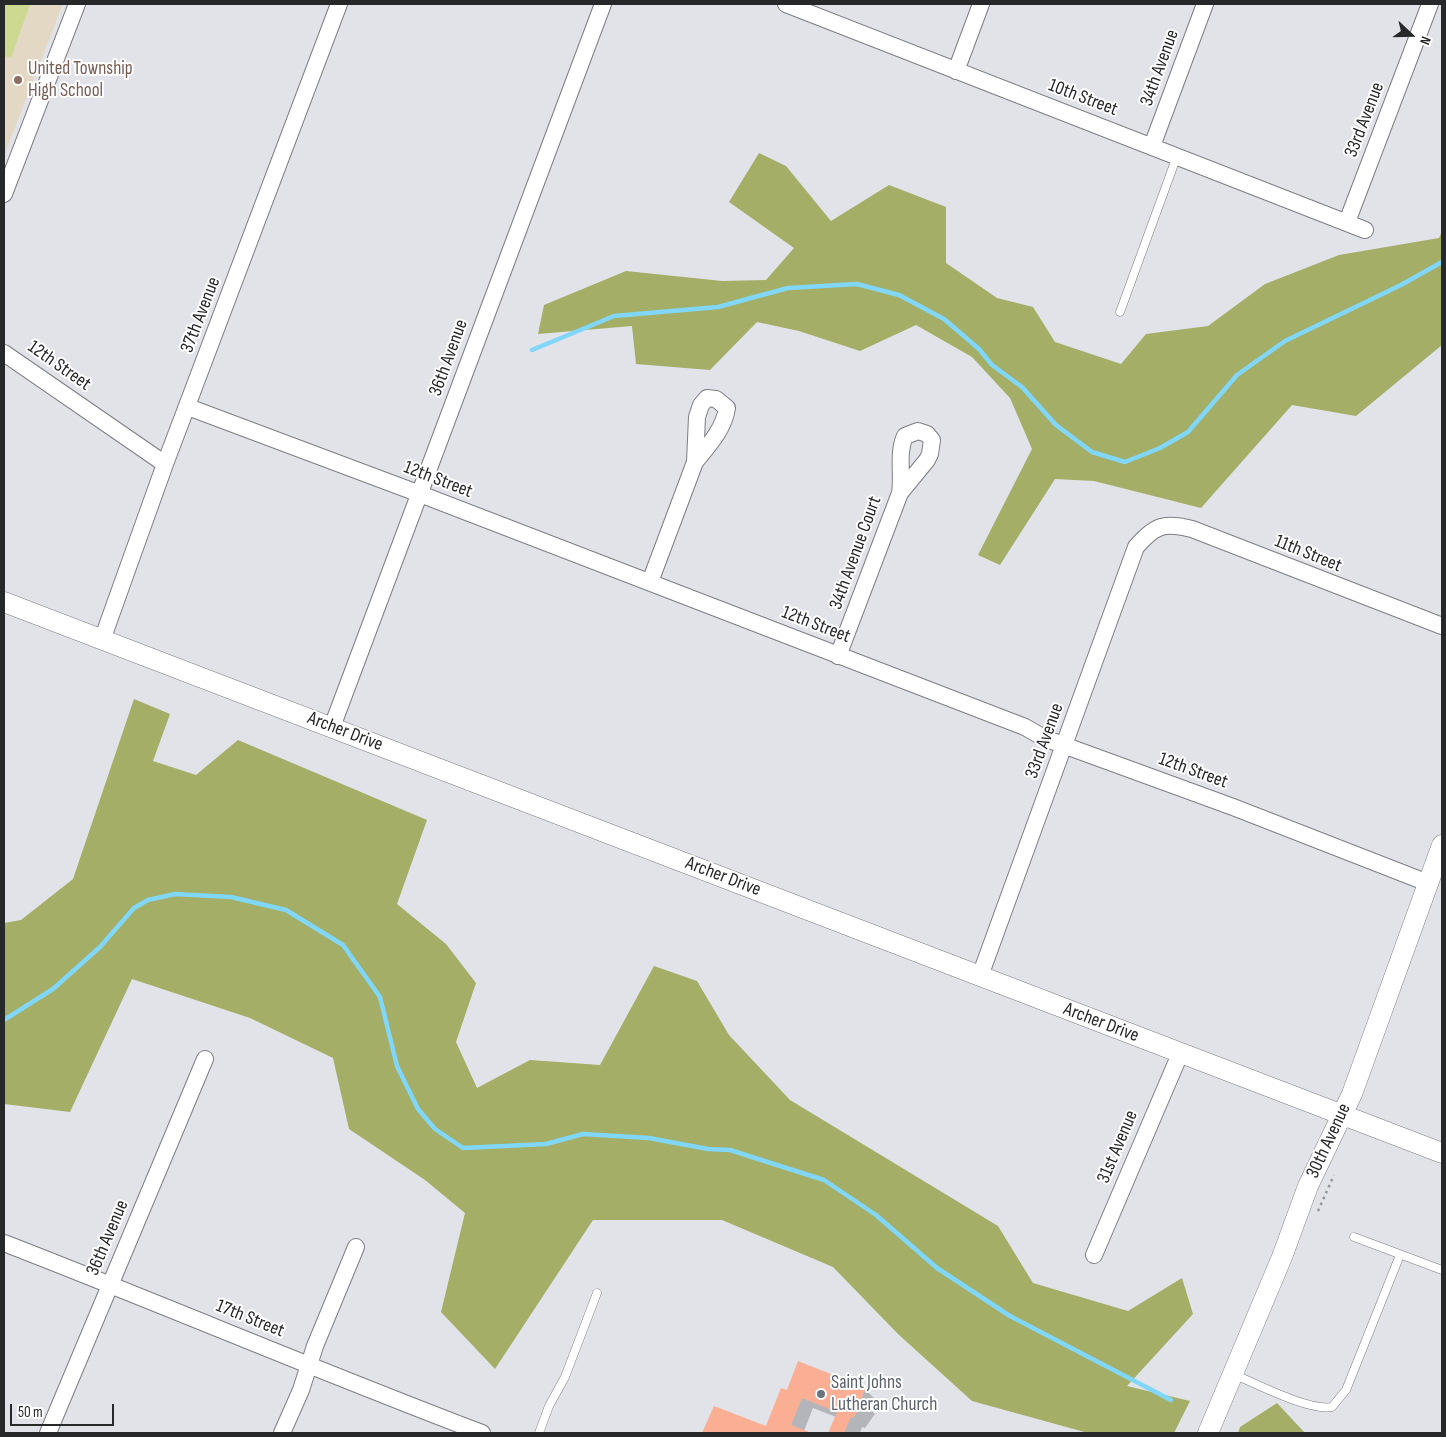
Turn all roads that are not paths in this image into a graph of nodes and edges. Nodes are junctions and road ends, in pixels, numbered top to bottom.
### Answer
1 (77, 4) edge
2 (339, 4) edge
3 (603, 4) edge
4 (981, 4) edge
5 (1205, 4) edge
6 (795, 5) edge
7 (1433, 9) edge
8 (956, 71) junction
9 (1152, 146) junction
10 (1177, 156) junction
11 (4, 194) edge
12 (1347, 222) junction
13 (1366, 230) dead end
14 (1120, 312) dead end
15 (4, 353) edge
16 (188, 407) junction
17 (695, 462) dead end
18 (166, 464) junction
19 (900, 493) dead end
20 (420, 494) junction
21 (1158, 527) joint
22 (650, 582) junction
23 (4, 602) edge
24 (1442, 626) edge
25 (102, 640) junction
26 (838, 656) junction
27 (332, 727) junction
28 (1065, 746) junction
29 (1442, 845) edge
30 (1428, 882) junction
31 (980, 976) junction
32 (1180, 1054) junction
33 (205, 1058) dead end
34 (1341, 1115) junction
35 (1442, 1153) edge
36 (1354, 1237) dead end
37 (4, 1242) edge
38 (356, 1247) dead end
39 (1094, 1255) dead end
40 (1400, 1255) junction
41 (1442, 1270) edge
42 (111, 1284) junction
43 (597, 1293) dead end
44 (309, 1365) junction
45 (1234, 1374) junction
46 (48, 1433) edge
47 (282, 1433) edge
48 (482, 1433) edge
49 (539, 1433) edge
50 (1208, 1433) edge

1 - 11 street
2 - 16 street, 37th Avenue
3 - 20 street, 36th Avenue
4 - 8 street
5 - 9 street, 34th Avenue
6 - 8 street, 10th Street
7 - 12 street, 33rd Avenue
8 - 9 street, 10th Street
9 - 10 street, 10th Street
10 - 12 street, 10th Street
10 - 14 lane
12 - 13 street, 10th Street
15 - 18 street, 12th Street
16 - 18 street, 37th Avenue
16 - 20 street, 12th Street
17 - 22 street
18 - 25 street, 37th Avenue
19 - 26 street, 34th Avenue Court
20 - 22 street, 12th Street
20 - 27 street, 36th Avenue
21 - 24 street, 11th Street
21 - 28 street, 33rd Avenue
22 - 26 street, 12th Street
23 - 25 street, Archer Drive
25 - 27 street, Archer Drive
26 - 28 street, 12th Street
27 - 31 street, Archer Drive
28 - 30 street, 12th Street
28 - 31 street, 33rd Avenue
29 - 30 street, 30th Avenue
30 - 34 street, 30th Avenue
31 - 32 street, Archer Drive
32 - 34 street, Archer Drive
32 - 39 street, 31st Avenue
33 - 42 street, 36th Avenue
34 - 35 street, Archer Drive
34 - 45 street, 30th Avenue
36 - 40 lane
37 - 42 street, 17th Street
38 - 44 street
40 - 41 lane
40 - 45 lane
42 - 44 street, 17th Street
42 - 46 street, 36th Avenue
43 - 49 lane
44 - 47 street
44 - 48 street, 17th Street
45 - 50 street, 30th Avenue

